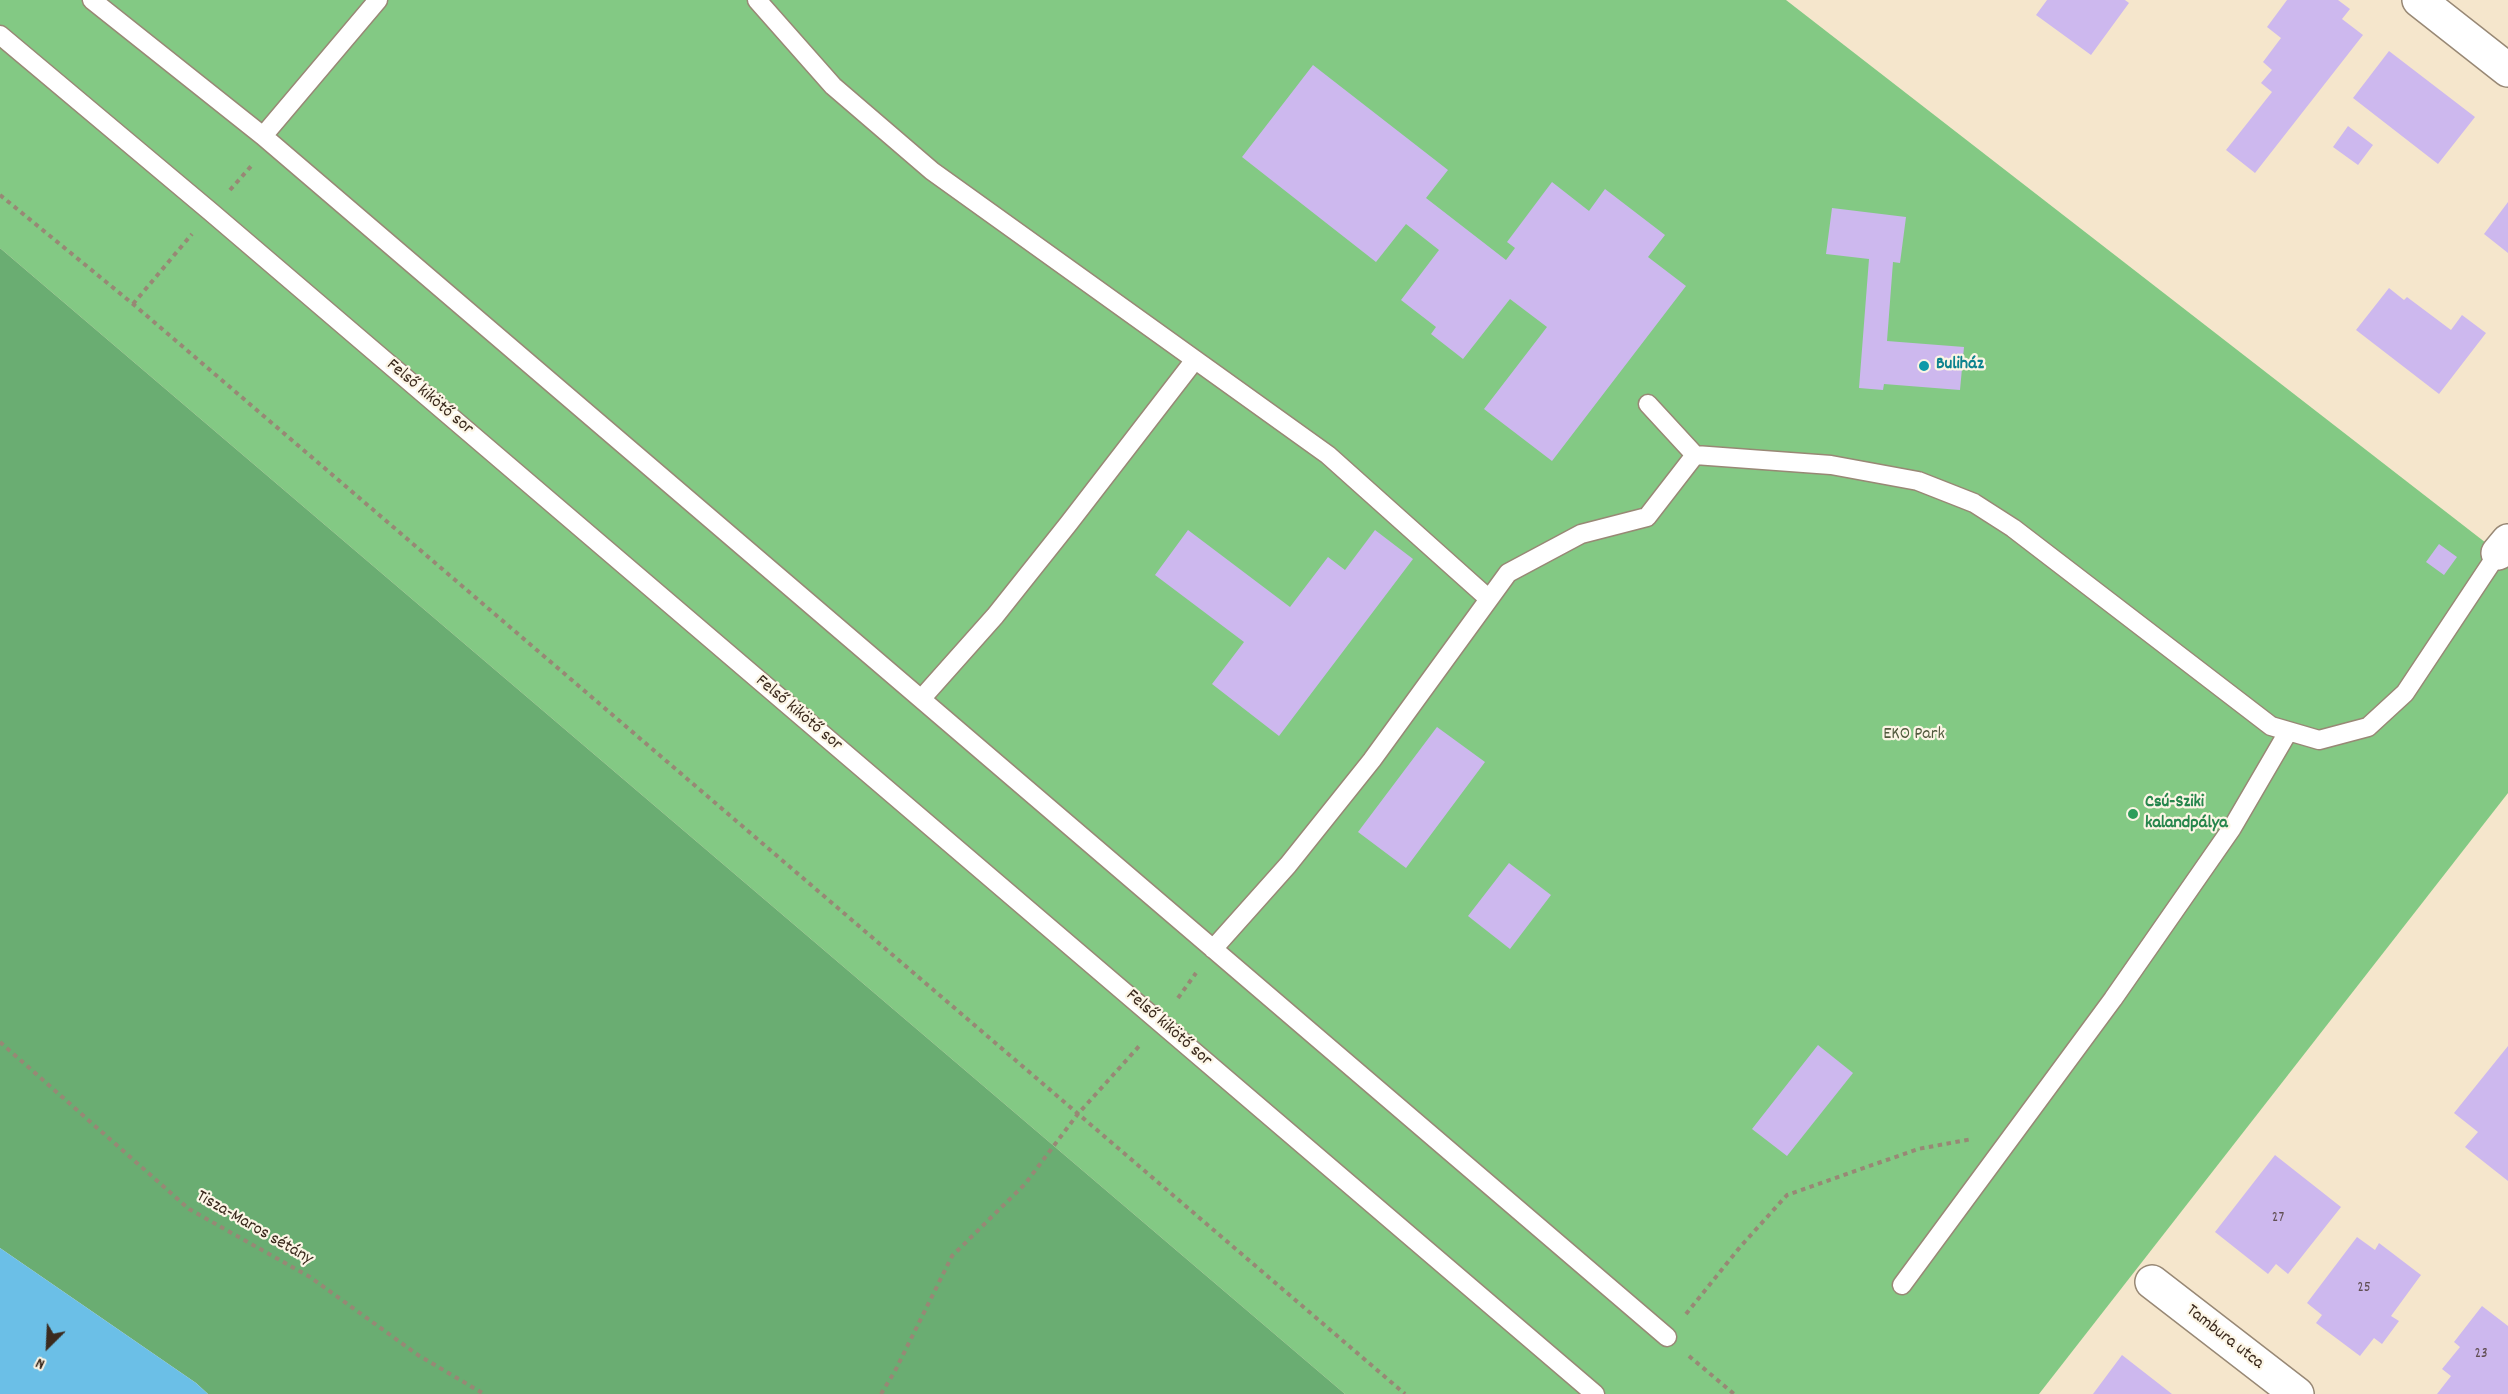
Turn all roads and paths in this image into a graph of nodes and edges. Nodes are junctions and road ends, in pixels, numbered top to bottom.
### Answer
1 (92, 0) edge
2 (378, 0) edge
3 (757, 0) edge
4 (2419, 0) edge
5 (0, 35) edge
6 (2508, 70) edge
7 (267, 139) junction
8 (0, 195) edge
9 (211, 212) junction
10 (133, 304) junction
11 (1194, 361) junction
12 (1648, 404) dead end
13 (1695, 455) junction
14 (2503, 547) edge
15 (1489, 599) junction
16 (922, 698) junction
17 (2288, 732) junction
18 (1213, 949) junction
19 (1161, 1023) junction
20 (0, 1042) edge
21 (1077, 1115) junction
22 (2016, 1131) junction
23 (2152, 1282) dead end
24 (1902, 1284) dead end
25 (1667, 1337) junction
26 (484, 1394) edge
27 (881, 1394) edge
28 (1405, 1394) edge
29 (1595, 1394) edge
30 (1734, 1394) edge
31 (2297, 1394) edge

1 - 7 lane
2 - 7 lane
3 - 11 lane
4 - 6 street
5 - 9 lane, Felső kikötő sor
7 - 9 path
7 - 16 lane
8 - 10 path
9 - 10 path
9 - 19 lane, Felső kikötő sor
10 - 21 path
11 - 15 lane
11 - 16 lane
12 - 13 lane
13 - 15 lane
13 - 17 lane
14 - 17 lane
15 - 18 lane
16 - 18 lane
17 - 22 lane
18 - 19 path
18 - 25 lane
19 - 21 path
19 - 29 lane, Felső kikötő sor
20 - 26 path, Tisza-Maros sétány
21 - 27 path
21 - 28 path
22 - 24 lane
22 - 25 path
23 - 31 street, Tambura utca
25 - 30 path

